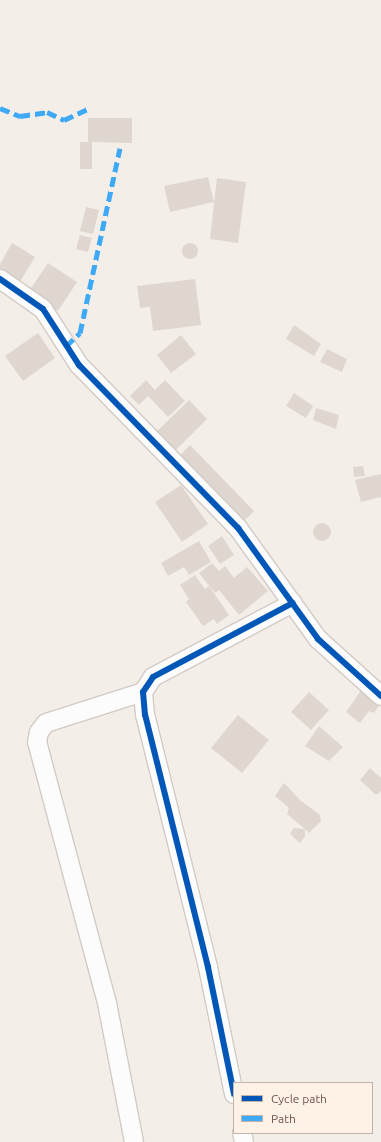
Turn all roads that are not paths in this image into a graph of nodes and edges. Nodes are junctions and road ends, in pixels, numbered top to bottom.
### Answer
1 (0, 279) edge
2 (293, 603) junction
3 (143, 692) junction
4 (381, 696) edge
5 (233, 1089) edge
6 (134, 1142) edge

1 - 2 street
2 - 3 street
2 - 4 street
3 - 5 street
3 - 6 street

